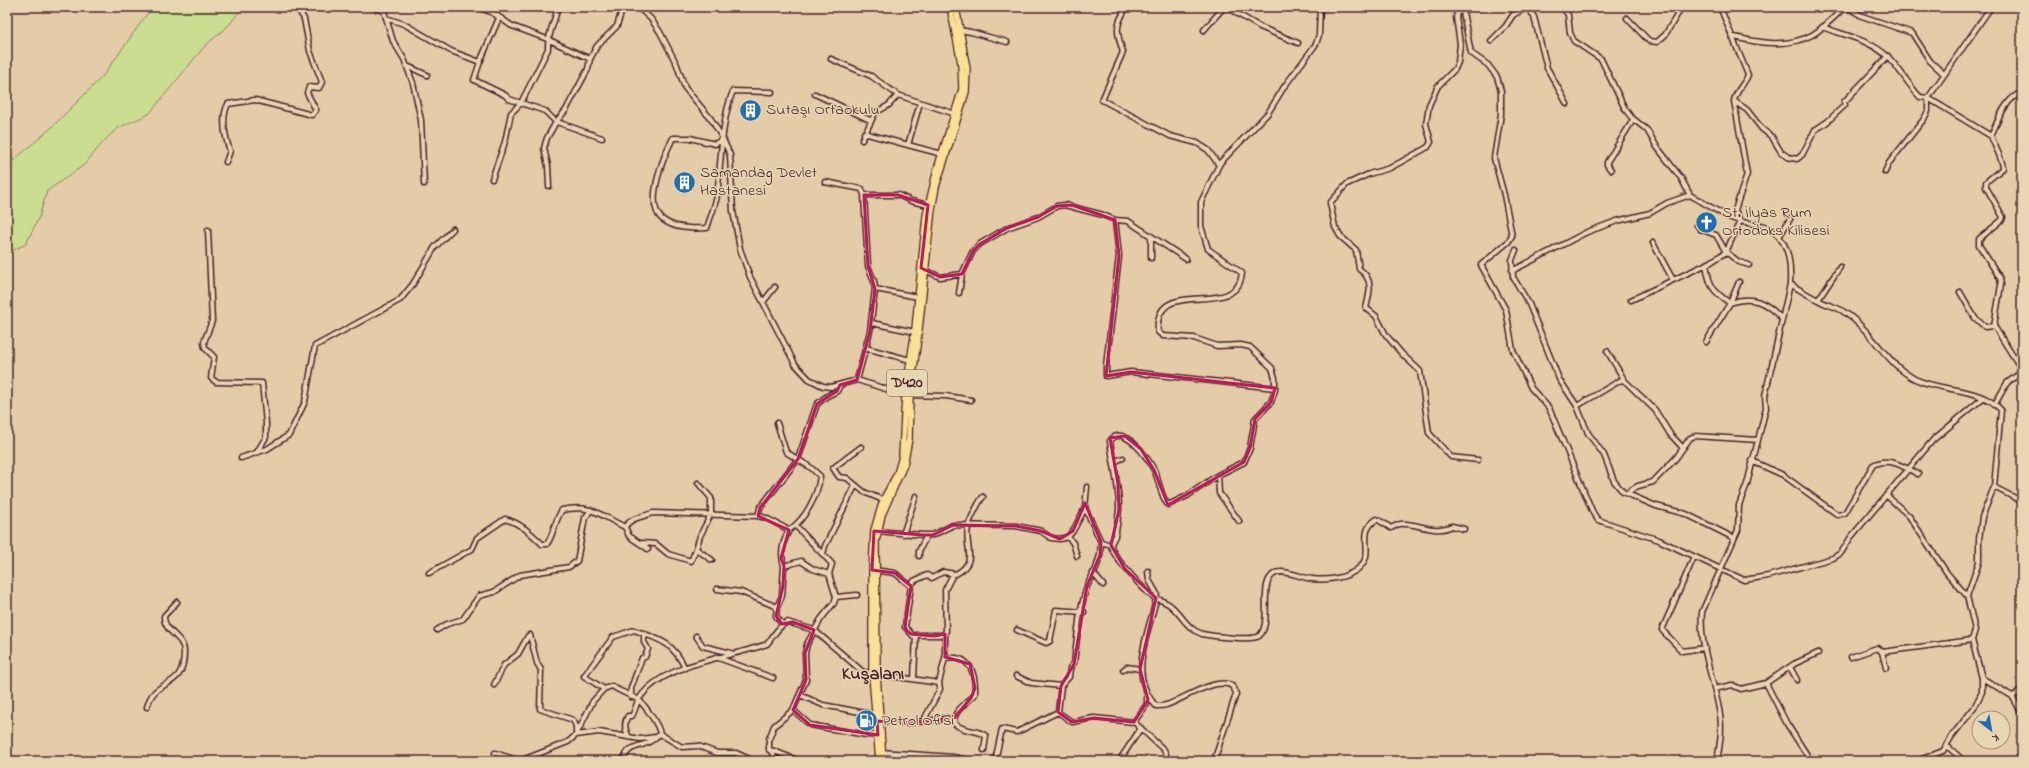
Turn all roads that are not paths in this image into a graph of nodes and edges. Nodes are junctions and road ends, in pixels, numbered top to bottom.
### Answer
1 (297, 7) edge
2 (370, 7) edge
3 (478, 7) edge
4 (558, 7) edge
5 (623, 7) edge
6 (638, 7) edge
7 (950, 7) edge
8 (956, 7) edge
9 (1128, 7) edge
10 (1225, 7) edge
11 (1320, 7) edge
12 (1528, 7) edge
13 (1563, 7) edge
14 (1682, 7) edge
15 (1720, 7) edge
16 (1846, 7) edge
17 (1991, 7) edge
18 (1462, 8) edge
19 (385, 9) edge
20 (386, 18) junction
21 (499, 18) junction
22 (1628, 18) dead end
23 (1822, 27) junction
24 (959, 30) junction
25 (1204, 30) dead end
26 (1734, 37) junction
27 (547, 39) junction
28 (1491, 41) dead end
29 (1007, 42) dead end
30 (1298, 43) dead end
31 (1888, 56) junction
32 (590, 59) junction
33 (830, 59) dead end
34 (480, 62) junction
35 (407, 66) junction
36 (1944, 74) junction
37 (427, 75) dead end
38 (772, 92) dead end
39 (2022, 93) edge
40 (815, 94) dead end
41 (898, 95) junction
42 (1928, 98) junction
43 (1734, 101) junction
44 (521, 103) junction
45 (920, 103) junction
46 (1567, 104) dead end
47 (955, 114) junction
48 (870, 120) junction
49 (1634, 120) junction
50 (557, 122) junction
51 (864, 133) junction
52 (1991, 136) junction
53 (602, 138) dead end
54 (723, 139) junction
55 (862, 140) dead end
56 (908, 145) junction
57 (942, 154) junction
58 (226, 162) dead end
59 (1219, 165) junction
60 (1611, 170) dead end
61 (1885, 172) dead end
62 (492, 179) dead end
63 (825, 182) dead end
64 (424, 184) dead end
65 (549, 186) dead end
66 (864, 195) junction
67 (1690, 195) junction
68 (928, 205) junction
69 (1790, 219) dead end
70 (1115, 220) junction
71 (1740, 221) junction
72 (1697, 225) dead end
73 (453, 229) dead end
74 (208, 230) dead end
75 (1150, 237) junction
76 (1778, 237) junction
77 (1653, 243) dead end
78 (1516, 250) dead end
79 (1726, 252) junction
80 (1151, 258) dead end
81 (1186, 259) dead end
82 (1706, 264) junction
83 (1749, 265) dead end
84 (1840, 267) dead end
85 (925, 270) junction
86 (1512, 270) junction
87 (962, 274) junction
88 (1673, 280) junction
89 (1739, 282) dead end
90 (1790, 284) junction
91 (775, 287) dead end
92 (875, 289) junction
93 (959, 292) dead end
94 (1960, 292) dead end
95 (918, 297) junction
96 (1631, 300) dead end
97 (1818, 300) junction
98 (764, 301) junction
99 (1730, 303) junction
100 (1782, 319) junction
101 (872, 323) junction
102 (1994, 326) junction
103 (915, 332) junction
104 (1706, 342) dead end
105 (866, 348) junction
106 (1607, 351) dead end
107 (910, 360) junction
108 (857, 380) junction
109 (1625, 381) junction
110 (840, 385) junction
111 (1275, 388) junction
112 (942, 392) dead end
113 (908, 395) junction
114 (946, 396) junction
115 (1983, 398) junction
116 (971, 400) dead end
117 (1995, 404) junction
118 (1577, 406) junction
119 (777, 423) dead end
120 (1758, 440) junction
121 (861, 447) dead end
122 (1683, 448) junction
123 (256, 452) junction
124 (242, 458) dead end
125 (1123, 458) dead end
126 (798, 459) junction
127 (1478, 460) dead end
128 (1752, 461) junction
129 (1115, 463) junction
130 (1908, 469) junction
131 (1918, 474) dead end
132 (1218, 475) junction
133 (698, 483) dead end
134 (855, 486) junction
135 (1087, 487) dead end
136 (1994, 487) junction
137 (1628, 494) junction
138 (1886, 495) junction
139 (916, 496) dead end
140 (983, 496) dead end
141 (883, 500) junction
142 (2022, 504) edge
143 (1085, 508) junction
144 (591, 510) junction
145 (711, 514) junction
146 (758, 516) junction
147 (1239, 521) dead end
148 (796, 526) junction
149 (968, 526) junction
150 (624, 527) junction
151 (1464, 529) dead end
152 (789, 530) junction
153 (876, 531) junction
154 (903, 534) junction
155 (927, 535) junction
156 (1068, 537) junction
157 (1734, 538) junction
158 (1101, 542) junction
159 (642, 543) junction
160 (1111, 545) junction
161 (648, 549) dead end
162 (696, 549) junction
163 (823, 554) junction
164 (919, 556) dead end
165 (1077, 556) dead end
166 (1694, 557) junction
167 (712, 560) dead end
168 (784, 566) junction
169 (1720, 569) junction
170 (875, 570) junction
171 (1148, 571) dead end
172 (429, 573) dead end
173 (1093, 573) junction
174 (829, 574) junction
175 (953, 574) junction
176 (1103, 585) dead end
177 (910, 586) junction
178 (717, 589) dead end
179 (857, 595) dead end
180 (1967, 596) junction
181 (836, 598) junction
182 (1156, 598) junction
183 (177, 602) dead end
184 (777, 607) junction
185 (1082, 612) junction
186 (782, 624) junction
187 (437, 630) dead end
188 (814, 630) junction
189 (1017, 630) dead end
190 (644, 633) junction
191 (945, 634) junction
192 (696, 636) dead end
193 (915, 638) junction
194 (1972, 640) junction
195 (1704, 648) junction
196 (1882, 652) junction
197 (732, 653) junction
198 (1818, 653) dead end
199 (716, 657) junction
200 (947, 657) junction
201 (1851, 657) dead end
202 (1790, 667) junction
203 (685, 668) junction
204 (1886, 668) dead end
205 (1140, 669) junction
206 (1124, 670) dead end
207 (875, 675) junction
208 (1016, 676) dead end
209 (773, 678) dead end
210 (914, 678) junction
211 (1982, 678) junction
212 (1797, 680) dead end
213 (939, 683) junction
214 (1766, 683) junction
215 (494, 685) dead end
216 (1061, 686) junction
217 (604, 689) junction
218 (1714, 689) junction
219 (2022, 689) edge
220 (800, 695) junction
221 (1148, 696) junction
222 (2012, 696) junction
223 (631, 697) junction
224 (638, 700) junction
225 (147, 707) dead end
226 (793, 710) junction
227 (1058, 712) junction
228 (2022, 713) edge
229 (954, 718) junction
230 (878, 719) junction
231 (924, 720) junction
232 (1134, 722) junction
233 (1141, 728) junction
234 (576, 735) junction
235 (878, 735) junction
236 (658, 736) junction
237 (629, 737) junction
238 (1947, 746) junction
239 (769, 750) junction
240 (984, 750) dead end
241 (881, 752) junction
242 (495, 753) dead end
243 (1807, 756) dead end
244 (520, 761) edge
245 (623, 761) edge
246 (754, 761) edge
247 (774, 761) edge
248 (800, 761) edge
249 (878, 761) edge
250 (883, 761) edge
251 (971, 761) edge
252 (995, 761) edge
253 (1119, 761) edge
254 (1165, 761) edge
255 (1214, 761) edge
256 (1717, 761) edge
257 (1917, 761) edge
258 (1964, 761) edge

1 - 58 street
2 - 19 street
3 - 21 street
4 - 27 street
5 - 32 street
6 - 54 street
7 - 47 highway, D420
8 - 24 highway, D420
9 - 59 street
10 - 25 street
10 - 30 street
11 - 59 street
12 - 28 street
12 - 46 street
13 - 49 street
14 - 22 street
15 - 26 street
16 - 23 street
16 - 36 street
17 - 36 street
18 - 127 street
18 - 166 street
19 - 20 street
20 - 34 street
20 - 35 street
21 - 27 street
21 - 34 street
23 - 26 street
23 - 31 street
24 - 29 street
24 - 85 highway, D420
26 - 43 street
27 - 32 street
27 - 44 street
31 - 42 street
31 - 43 street
32 - 50 street
33 - 41 street
34 - 44 street
35 - 37 street
35 - 64 street
36 - 42 street
38 - 54 street
39 - 52 street
40 - 48 street
41 - 45 street
41 - 48 street
42 - 52 street
42 - 61 street
43 - 71 street
44 - 50 street
44 - 62 street
45 - 47 street
45 - 56 street
47 - 57 highway, D420
48 - 51 street
49 - 60 street
49 - 67 street
50 - 53 street
50 - 65 street
51 - 55 street
51 - 56 street
52 - 102 street
54 - 54 street
54 - 98 street
56 - 57 street
57 - 68 highway, D420
59 - 111 street
63 - 66 street
66 - 68 street
66 - 92 street
67 - 71 street
67 - 86 street
68 - 95 highway, D420
69 - 76 street
70 - 75 street
70 - 87 street
70 - 111 street
71 - 76 street
71 - 79 street
72 - 79 street
73 - 123 street
74 - 123 street
75 - 80 street
75 - 81 street
76 - 90 street
77 - 88 street
78 - 86 street
79 - 82 street
79 - 83 street
82 - 88 street
82 - 99 street
84 - 97 street
85 - 87 street
85 - 113 highway, D420
86 - 118 street
87 - 93 street
88 - 96 street
89 - 99 street
90 - 97 street
90 - 100 street
91 - 98 street
92 - 95 street
92 - 101 street
94 - 102 street
95 - 103 highway, D420
97 - 115 street
98 - 110 street
99 - 100 street
99 - 104 street
100 - 120 street
101 - 103 street
101 - 105 street
102 - 117 street
103 - 107 highway, D420
105 - 107 street
105 - 108 street
106 - 109 street
107 - 113 highway, D420
108 - 110 street
108 - 113 street
109 - 118 street
109 - 122 street
110 - 126 street
111 - 132 street
112 - 114 street
113 - 114 street
113 - 141 highway, D420
113 - 153 highway, D420
114 - 116 street
115 - 117 street
115 - 130 street
117 - 136 street
118 - 137 street
119 - 126 street
120 - 122 street
120 - 128 street
121 - 134 street
122 - 137 street
123 - 124 street
125 - 129 street
126 - 146 street
126 - 148 street
128 - 130 street
128 - 157 street
129 - 132 street
129 - 160 street
130 - 131 street
130 - 138 street
132 - 147 street
133 - 145 street
134 - 141 street
134 - 163 street
135 - 143 street
136 - 142 street
136 - 180 street
137 - 157 street
138 - 169 street
138 - 180 street
139 - 154 street
140 - 149 street
141 - 153 highway, D420
143 - 156 street
143 - 158 street
144 - 150 street
144 - 172 street
144 - 187 street
145 - 146 street
145 - 150 street
145 - 162 street
146 - 152 street
148 - 152 street
148 - 163 street
149 - 155 street
149 - 156 street
149 - 175 street
150 - 159 street
151 - 182 street
152 - 168 street
153 - 154 street
153 - 170 highway, D420
154 - 155 street
155 - 164 street
156 - 165 street
157 - 169 street
158 - 160 street
158 - 173 street
159 - 161 street
159 - 162 street
160 - 182 street
162 - 167 street
163 - 174 street
166 - 169 street
166 - 195 street
168 - 174 street
168 - 184 street
169 - 195 street
170 - 177 street
170 - 207 highway, D420
171 - 182 street
173 - 176 street
173 - 185 street
174 - 181 street
175 - 177 street
175 - 191 street
177 - 193 street
178 - 184 street
179 - 181 street
180 - 194 street
181 - 188 street
182 - 205 street
183 - 225 street
184 - 186 street
185 - 189 street
185 - 216 street
186 - 188 street
186 - 197 street
188 - 207 street
188 - 220 street
190 - 203 street
190 - 217 street
190 - 223 street
191 - 193 street
191 - 200 street
192 - 197 street
193 - 210 street
194 - 196 street
194 - 211 street
195 - 218 street
196 - 201 street
196 - 204 street
197 - 199 street
198 - 202 street
199 - 203 street
199 - 209 street
200 - 213 street
200 - 229 street
202 - 212 street
202 - 214 street
203 - 224 street
205 - 206 street
205 - 221 street
207 - 210 street
207 - 230 highway, D420
208 - 216 street
210 - 213 street
211 - 222 street
211 - 238 street
213 - 231 street
214 - 218 street
214 - 243 street
215 - 234 street
216 - 227 street
217 - 223 street
217 - 234 street
218 - 256 street
219 - 222 street
220 - 226 street
220 - 230 street
221 - 232 street
221 - 255 street
222 - 228 street
223 - 224 street
224 - 236 street
224 - 237 street
226 - 235 street
226 - 239 street
227 - 232 street
227 - 252 street
229 - 231 street
229 - 240 street
230 - 231 street
230 - 235 highway, D420
230 - 241 highway, D420
232 - 233 street
233 - 253 street
233 - 254 street
234 - 237 street
234 - 244 street
235 - 241 highway, D420
236 - 237 street
236 - 245 street
236 - 246 street
238 - 257 street
238 - 258 street
239 - 247 street
239 - 248 street
241 - 249 highway, D420
241 - 250 highway, D420
241 - 251 street
242 - 244 street

